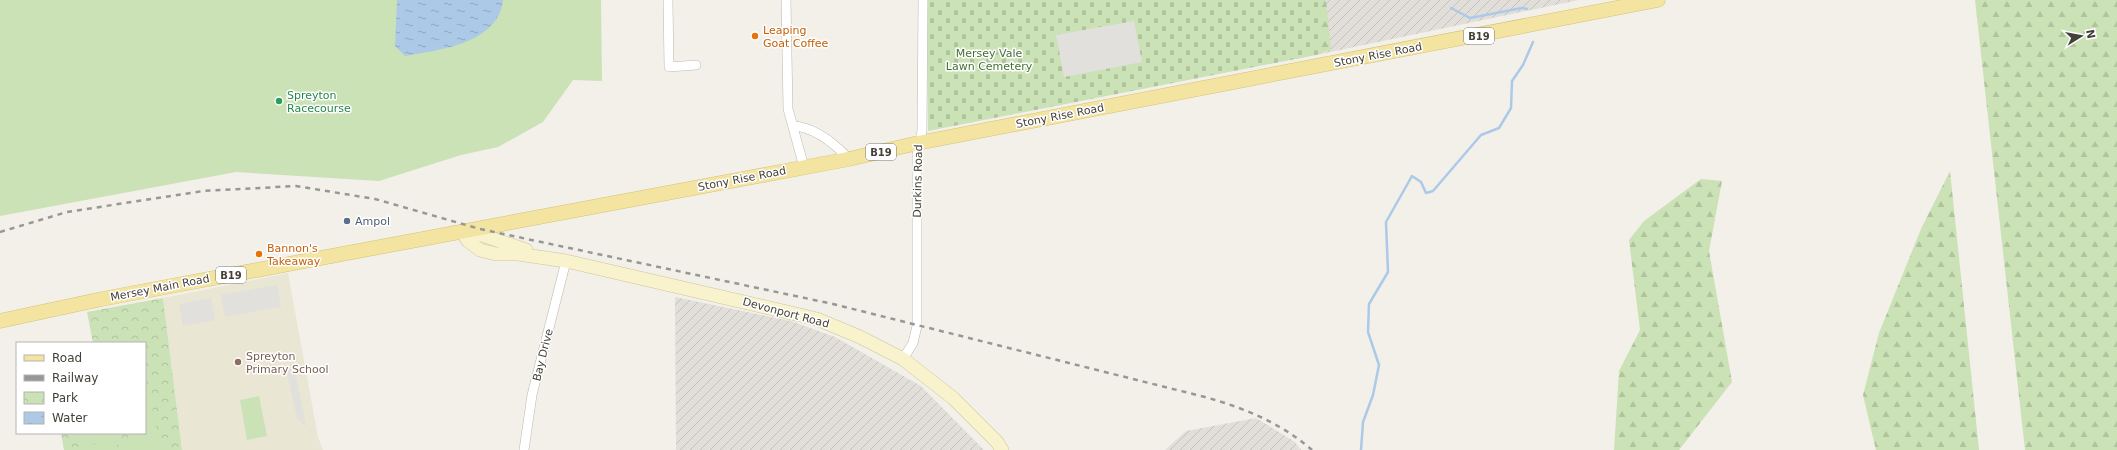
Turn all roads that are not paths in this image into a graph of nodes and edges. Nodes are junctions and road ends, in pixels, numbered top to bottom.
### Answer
1 (668, 0) edge
2 (786, 0) edge
3 (923, 0) edge
4 (1658, 0) edge
5 (696, 64) dead end
6 (793, 126) junction
7 (918, 143) junction
8 (849, 159) junction
9 (804, 167) junction
10 (462, 232) junction
11 (560, 259) junction
12 (0, 321) edge
13 (903, 359) junction
14 (524, 450) edge
15 (1002, 450) edge

1 - 5 street
2 - 6 street
3 - 7 street, Durkins Road
4 - 7 main road, Stony Rise Road / B19
6 - 8 street
6 - 9 street
7 - 8 main road, Stony Rise Road / B19
7 - 13 street, Durkins Road
8 - 9 main road, Stony Rise Road / B19
9 - 10 main road, Stony Rise Road / B19
10 - 11 main road, Devonport Road
10 - 12 main road, Mersey Main Road / B19
11 - 13 main road, Devonport Road
11 - 14 street, Bay Drive
13 - 15 main road, Devonport Road

